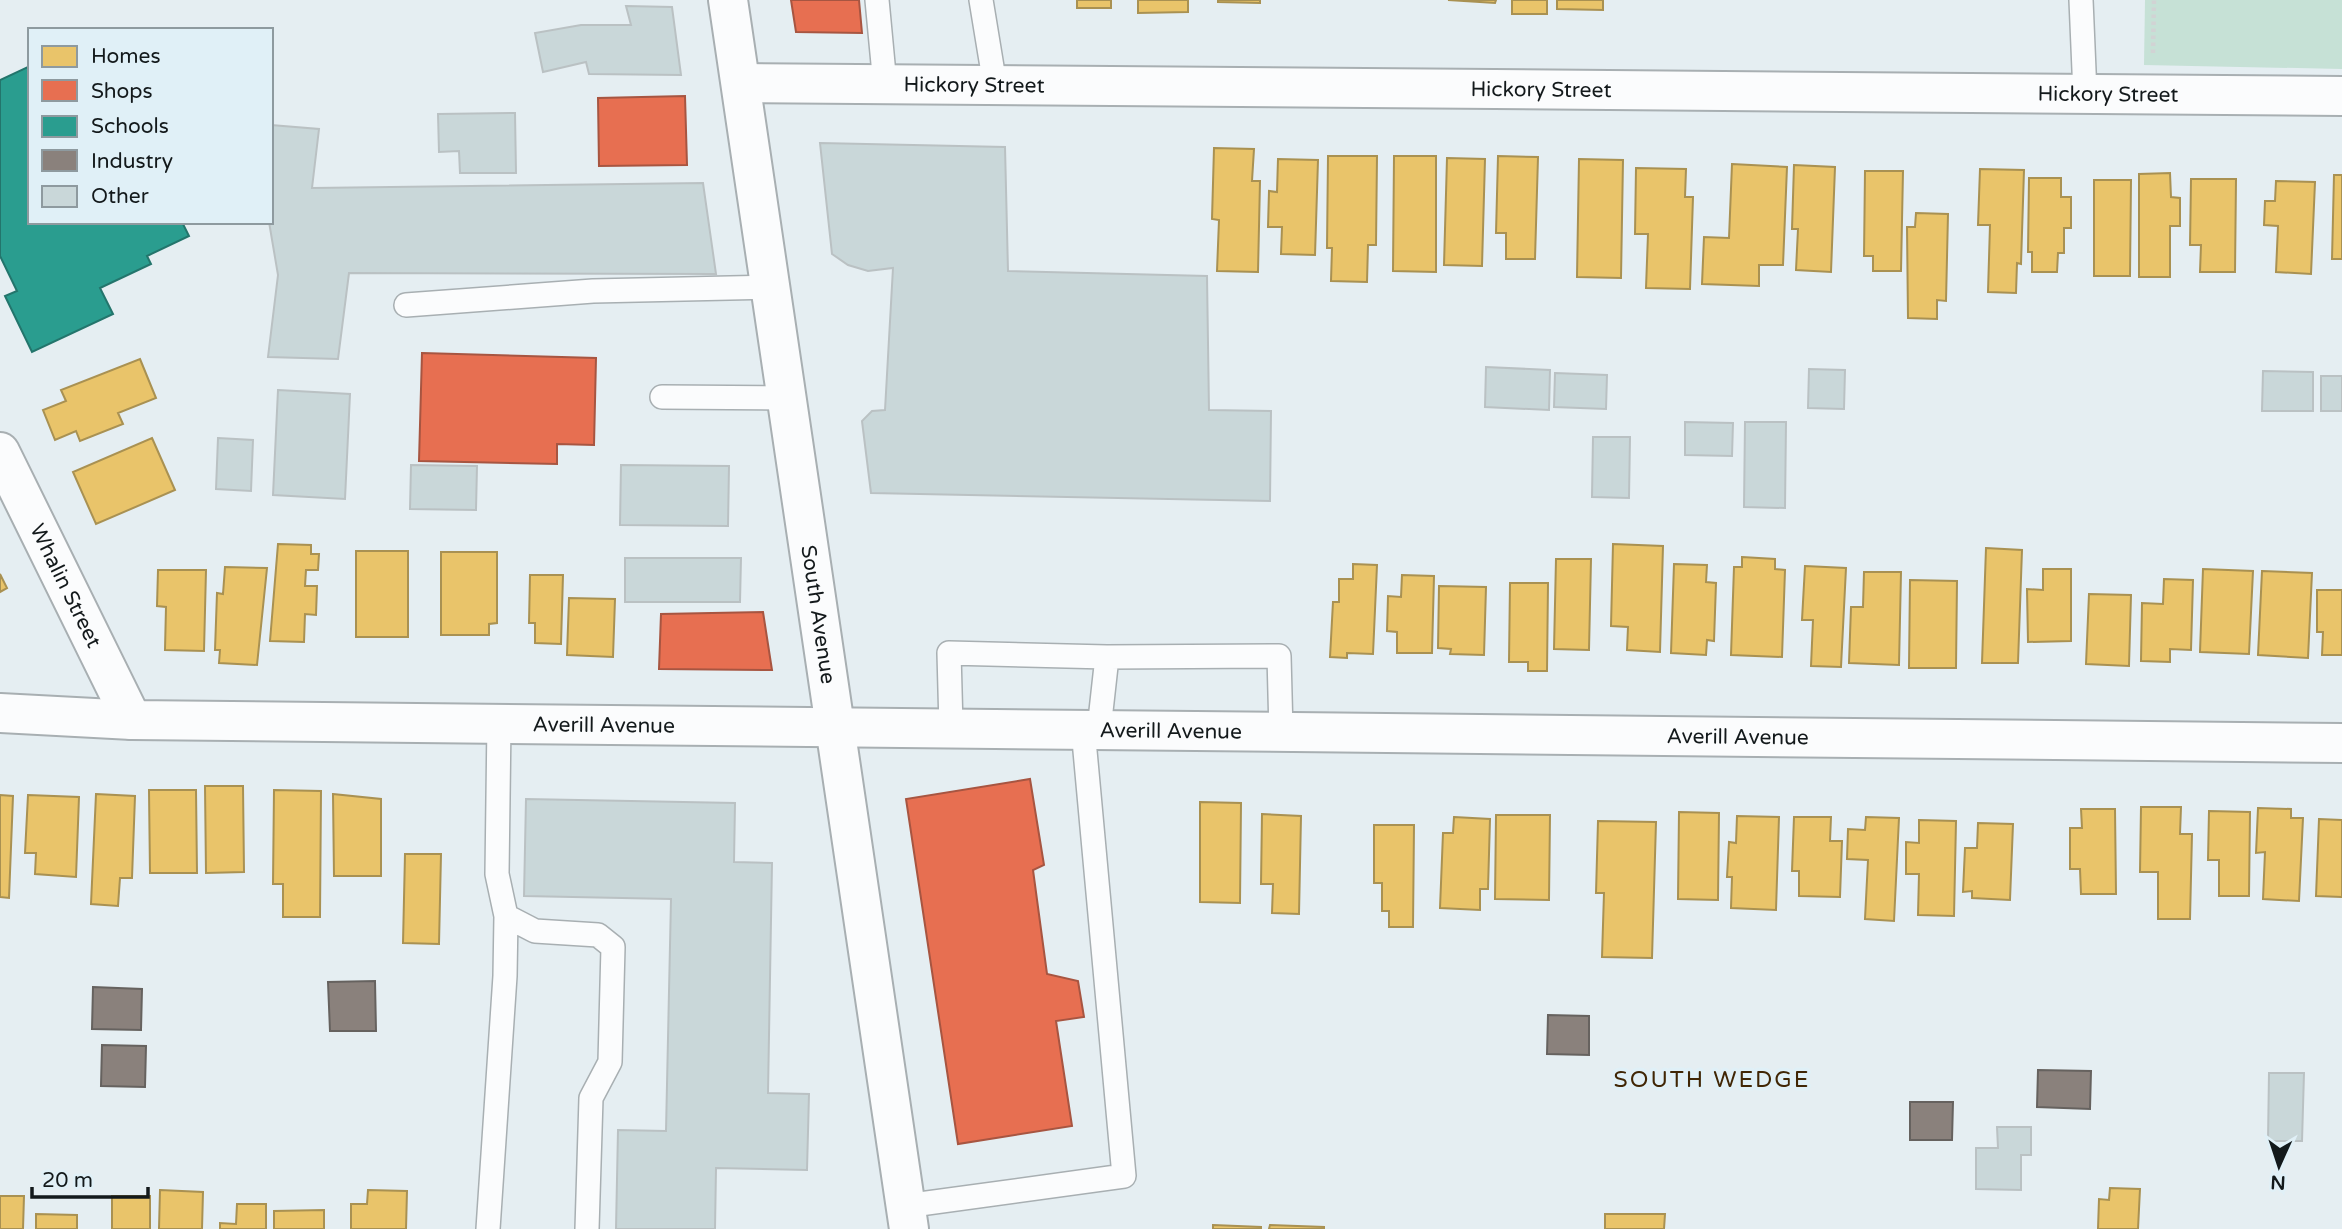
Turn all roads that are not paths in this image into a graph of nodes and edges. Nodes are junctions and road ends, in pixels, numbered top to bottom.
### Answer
1 (728, 0) edge
2 (877, 0) edge
3 (981, 0) edge
4 (2081, 0) edge
5 (741, 83) junction
6 (885, 85) junction
7 (995, 85) junction
8 (2085, 94) junction
9 (2342, 96) edge
10 (771, 286) junction
11 (405, 306) dead end
12 (662, 397) dead end
13 (787, 398) junction
14 (0, 452) edge
15 (1107, 657) junction
16 (0, 713) edge
17 (132, 720) junction
18 (499, 722) junction
19 (835, 726) junction
20 (951, 727) junction
21 (1091, 729) junction
22 (1281, 732) junction
23 (2342, 743) edge
24 (506, 916) junction
25 (907, 1218) edge
26 (488, 1229) edge
27 (587, 1229) edge

1 - 5 street, South Avenue
2 - 6 lane
3 - 7 lane
4 - 8 lane
5 - 6 street, Hickory Street
5 - 10 street, South Avenue
6 - 7 street, Hickory Street
7 - 8 street, Hickory Street
8 - 9 street, Hickory Street
10 - 11 lane
10 - 13 street, South Avenue
12 - 13 lane
13 - 19 street, South Avenue
14 - 17 street, Whalin Street
15 - 20 lane
15 - 21 lane
15 - 22 lane
16 - 17 street, Averill Avenue
17 - 18 street, Averill Avenue
18 - 19 street, Averill Avenue
18 - 24 lane
19 - 20 street, Averill Avenue
19 - 25 street, South Avenue
20 - 21 street, Averill Avenue
21 - 22 street, Averill Avenue
21 - 25 lane
22 - 23 street, Averill Avenue
24 - 26 lane
24 - 27 lane

